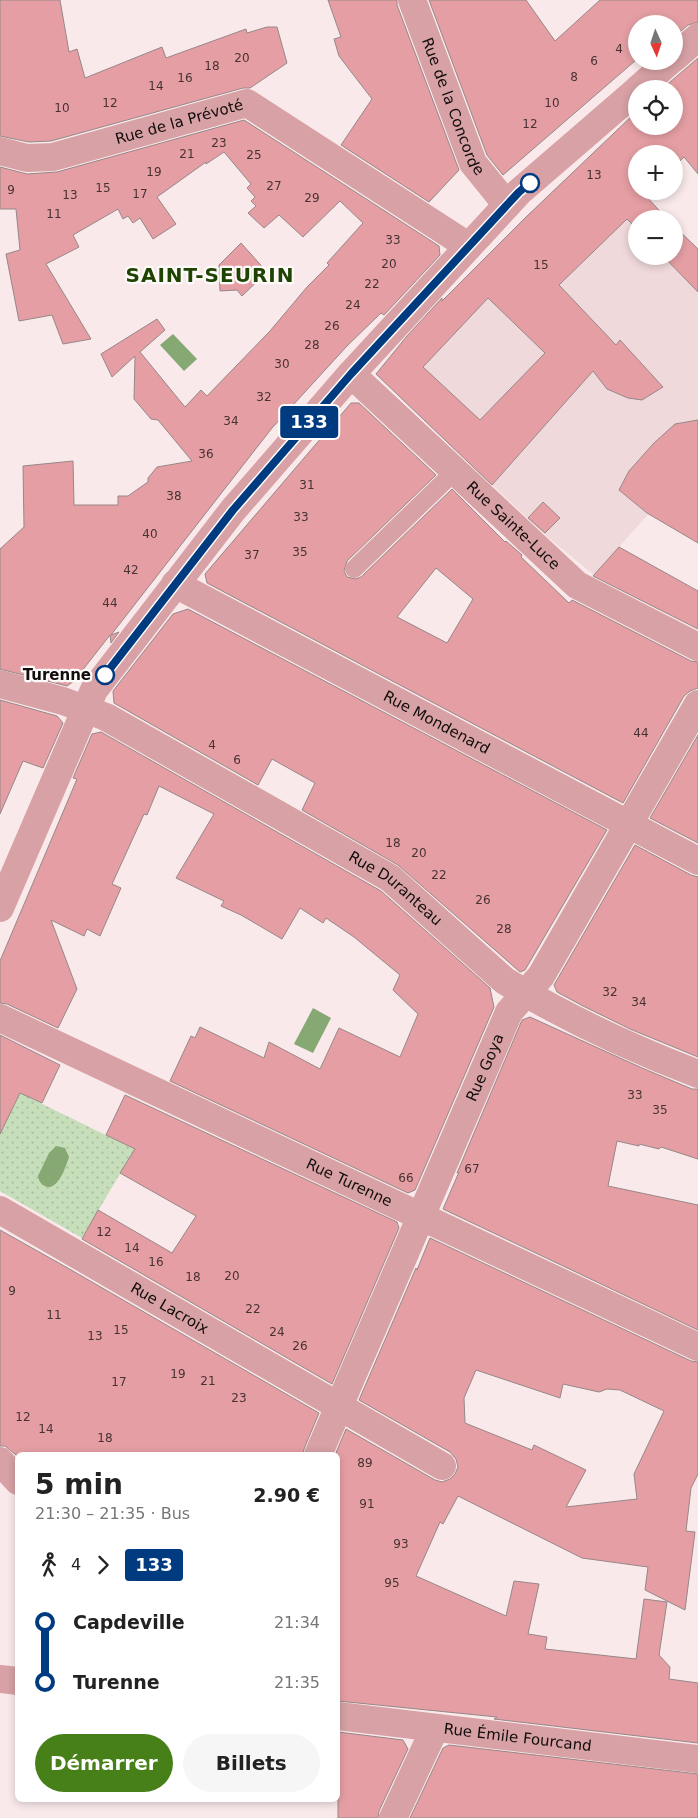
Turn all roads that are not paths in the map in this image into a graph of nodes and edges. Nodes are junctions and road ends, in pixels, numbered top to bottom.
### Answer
1 (412, 0) edge
2 (698, 37) edge
3 (683, 50) edge
4 (660, 70) edge
5 (648, 80) edge
6 (628, 98) edge
7 (0, 151) edge
8 (507, 205) junction
9 (468, 246) junction
10 (351, 374) junction
11 (454, 471) junction
12 (354, 569) dead end
13 (175, 584) junction
14 (698, 646) edge
15 (0, 684) edge
16 (698, 704) edge
17 (86, 709) junction
18 (628, 824) junction
19 (698, 861) edge
20 (0, 908) edge
21 (525, 993) junction
22 (0, 1018) edge
23 (698, 1074) edge
24 (0, 1210) edge
25 (421, 1216) junction
26 (698, 1347) edge
27 (339, 1407) junction
28 (319, 1452) edge
29 (0, 1461) edge
30 (442, 1466) dead end
31 (15, 1478) edge
32 (0, 1679) edge
33 (15, 1681) edge
34 (340, 1716) edge
35 (435, 1728) junction
36 (698, 1759) edge
37 (393, 1818) edge

1 - 8 street, Rue de la Concorde
2 - 3 street
4 - 5 street
6 - 8 street
7 - 9 street, Rue de la Prévoté
8 - 9 street
9 - 10 street
10 - 11 street, Rue Sainte-Luce
10 - 13 street
11 - 12 lane
11 - 14 street, Rue Sainte-Luce
13 - 17 street
13 - 18 street, Rue Mondenard
15 - 17 street, Rue Duranteau
16 - 18 street, Rue Goya
17 - 20 street
17 - 21 street, Rue Duranteau
18 - 19 street, Rue Mondenard
18 - 21 street, Rue Goya
21 - 23 street, Rue Duranteau
21 - 25 street, Rue Goya
22 - 25 street, Rue Turenne
24 - 27 street, Rue Lacroix
25 - 26 street, Rue Turenne
25 - 27 street, Rue Goya
27 - 28 street, Rue Goya
27 - 30 street, Rue Lacroix
29 - 31 street
32 - 33 street
34 - 35 street, Rue Émile Fourcand
35 - 36 street, Rue Émile Fourcand
35 - 37 street

